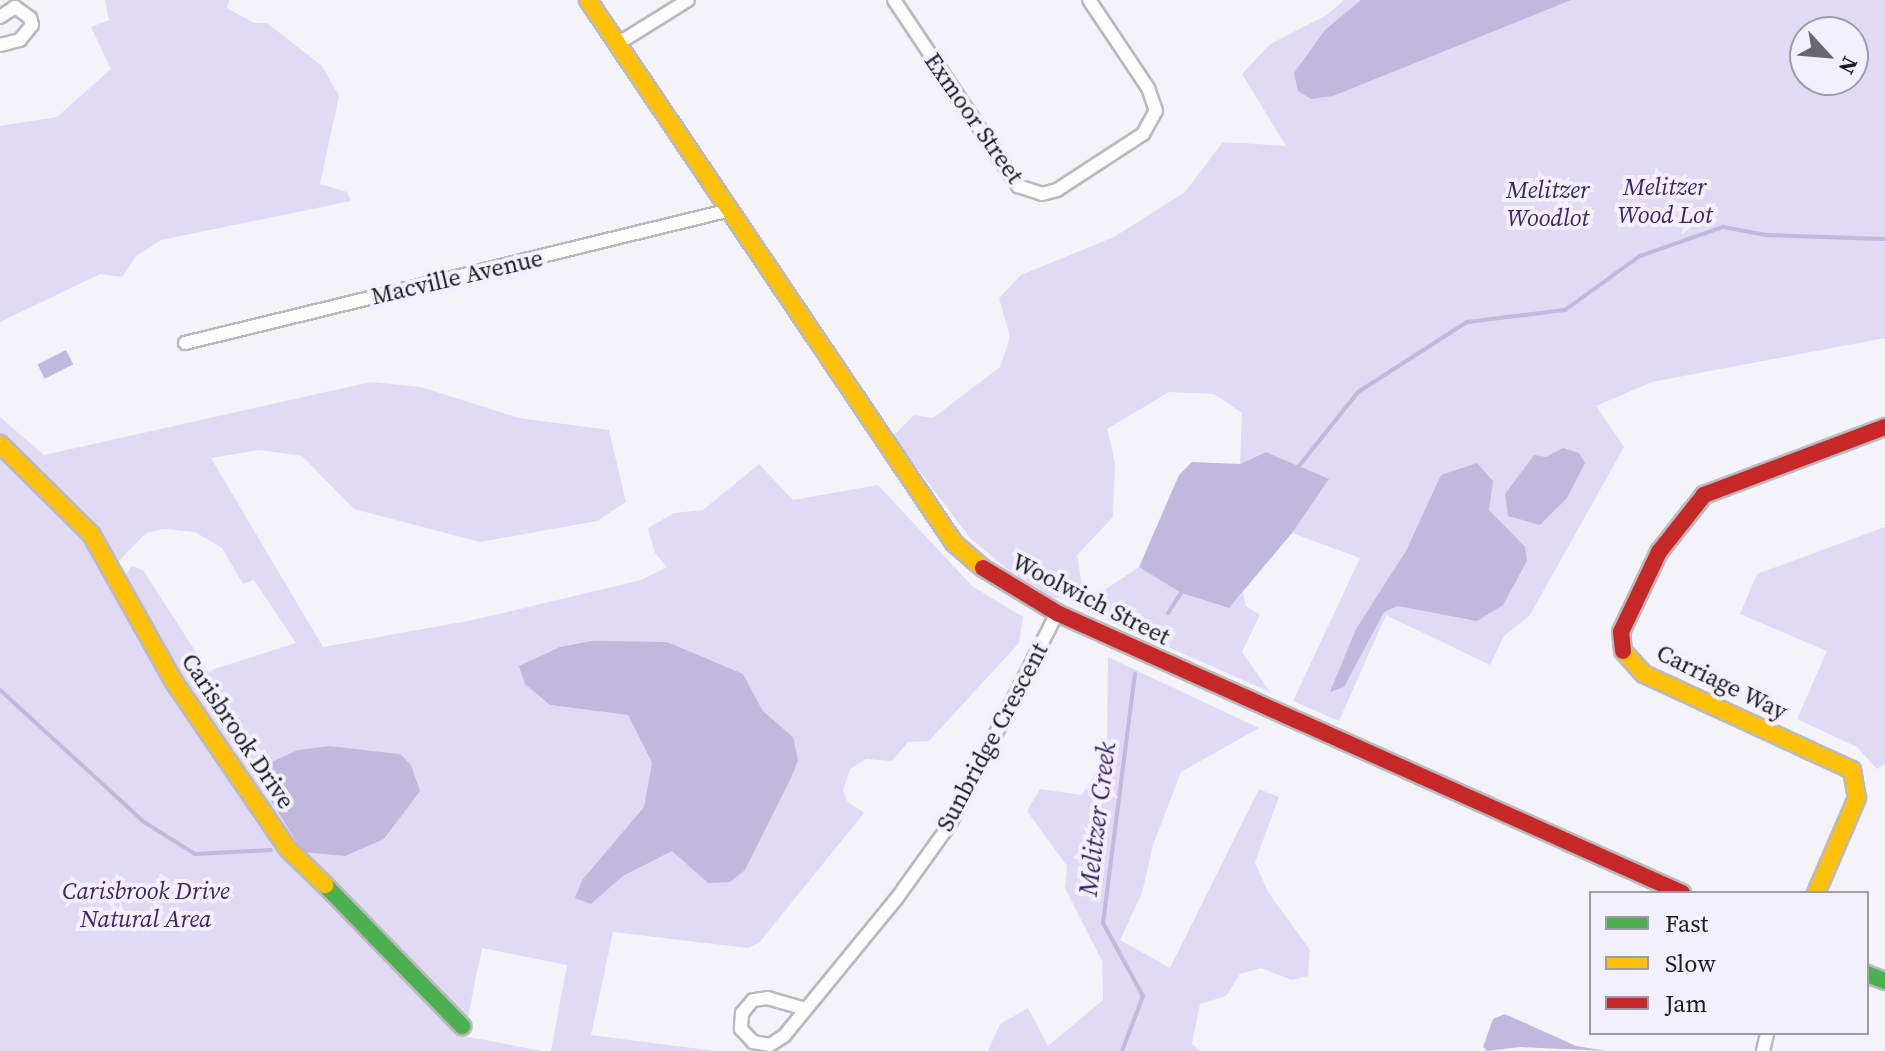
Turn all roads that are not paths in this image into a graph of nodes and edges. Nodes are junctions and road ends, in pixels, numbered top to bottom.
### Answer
1 (588, 0) edge
2 (688, 0) edge
3 (894, 0) edge
4 (1089, 0) edge
5 (0, 17) edge
6 (619, 43) junction
7 (0, 45) edge
8 (730, 210) junction
9 (185, 343) dead end
10 (1885, 427) edge
11 (0, 444) edge
12 (1057, 613) junction
13 (1678, 891) edge
14 (1817, 891) edge
15 (802, 1008) junction
16 (462, 1026) dead end

1 - 6 street, Woolwich Street
2 - 6 street
3 - 4 street, Exmoor Street
5 - 7 street
6 - 8 street, Woolwich Street
8 - 9 street, Macville Avenue
8 - 12 street, Woolwich Street
10 - 14 street, Carriage Way
11 - 16 street, Carisbrook Drive
12 - 13 street, Woolwich Street
12 - 15 street, Sunbridge Crescent
15 - 15 street, Sunbridge Crescent

